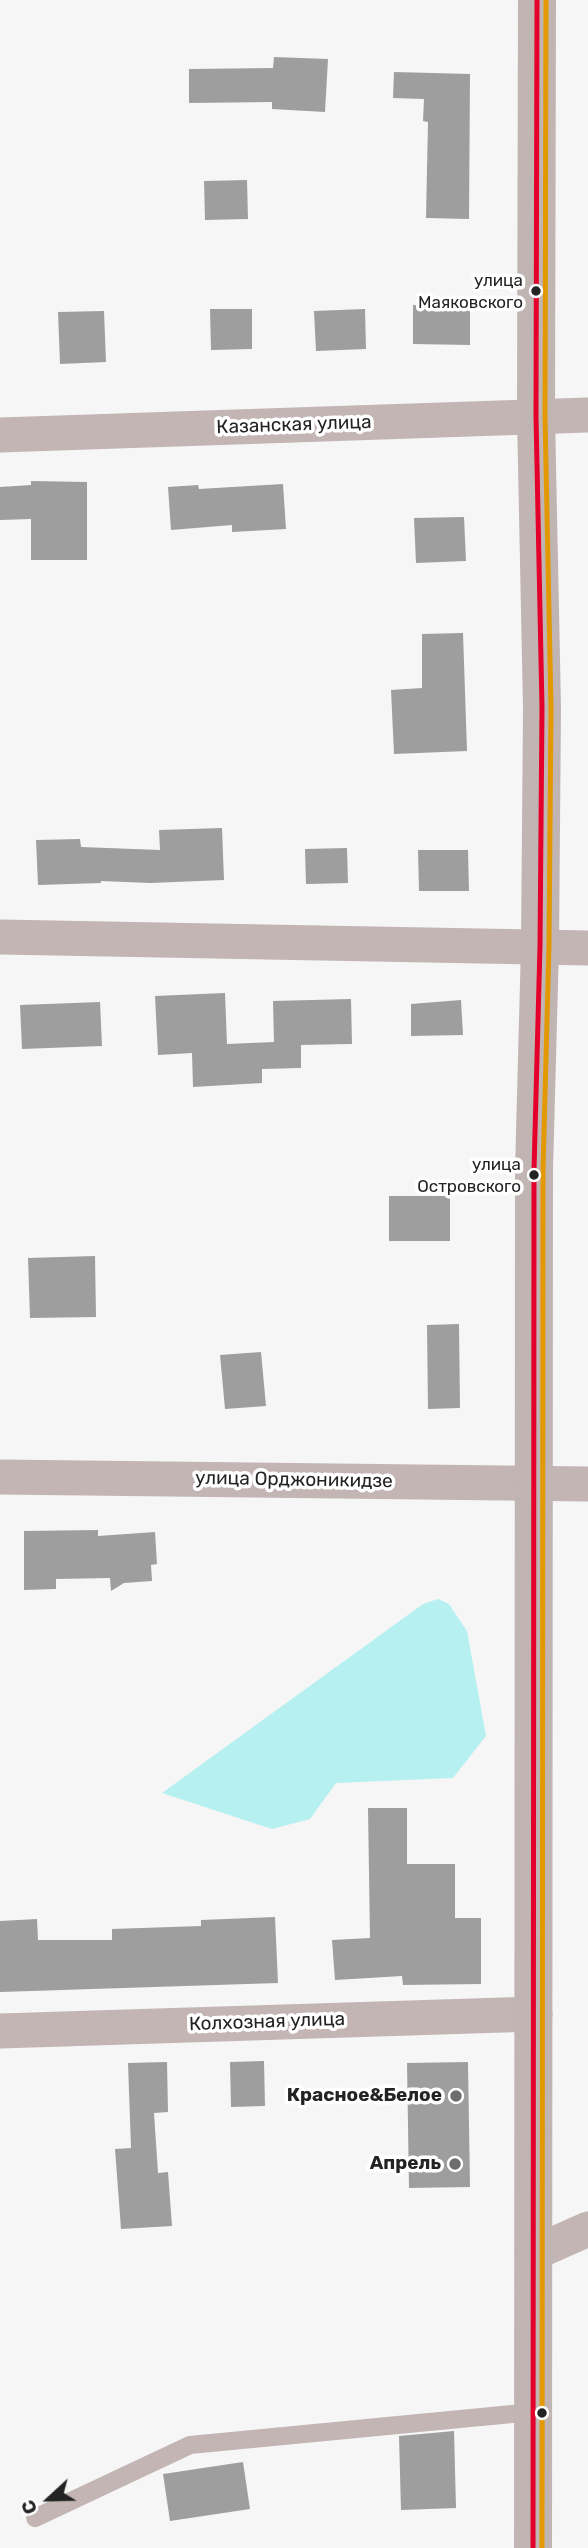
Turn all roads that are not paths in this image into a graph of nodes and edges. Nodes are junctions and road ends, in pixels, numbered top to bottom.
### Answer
1 (537, 0) edge
2 (588, 415) edge
3 (536, 416) junction
4 (0, 435) edge
5 (0, 937) edge
6 (540, 946) junction
7 (588, 947) edge
8 (0, 1477) edge
9 (533, 1483) junction
10 (588, 1484) edge
11 (535, 2014) junction
12 (0, 2031) edge
13 (588, 2229) edge
14 (532, 2254) junction
15 (533, 2412) junction
16 (35, 2518) dead end
17 (533, 2548) edge

1 - 3 street
2 - 3 street, Казанская улица
3 - 4 street, Казанская улица
3 - 6 street
5 - 6 street
6 - 7 street
6 - 9 street
8 - 9 street, улица Орджоникидзе
9 - 10 street, улица Орджоникидзе
9 - 11 street
11 - 12 street, Колхозная улица
11 - 14 street
13 - 14 street
14 - 15 street
15 - 16 lane
15 - 17 street

